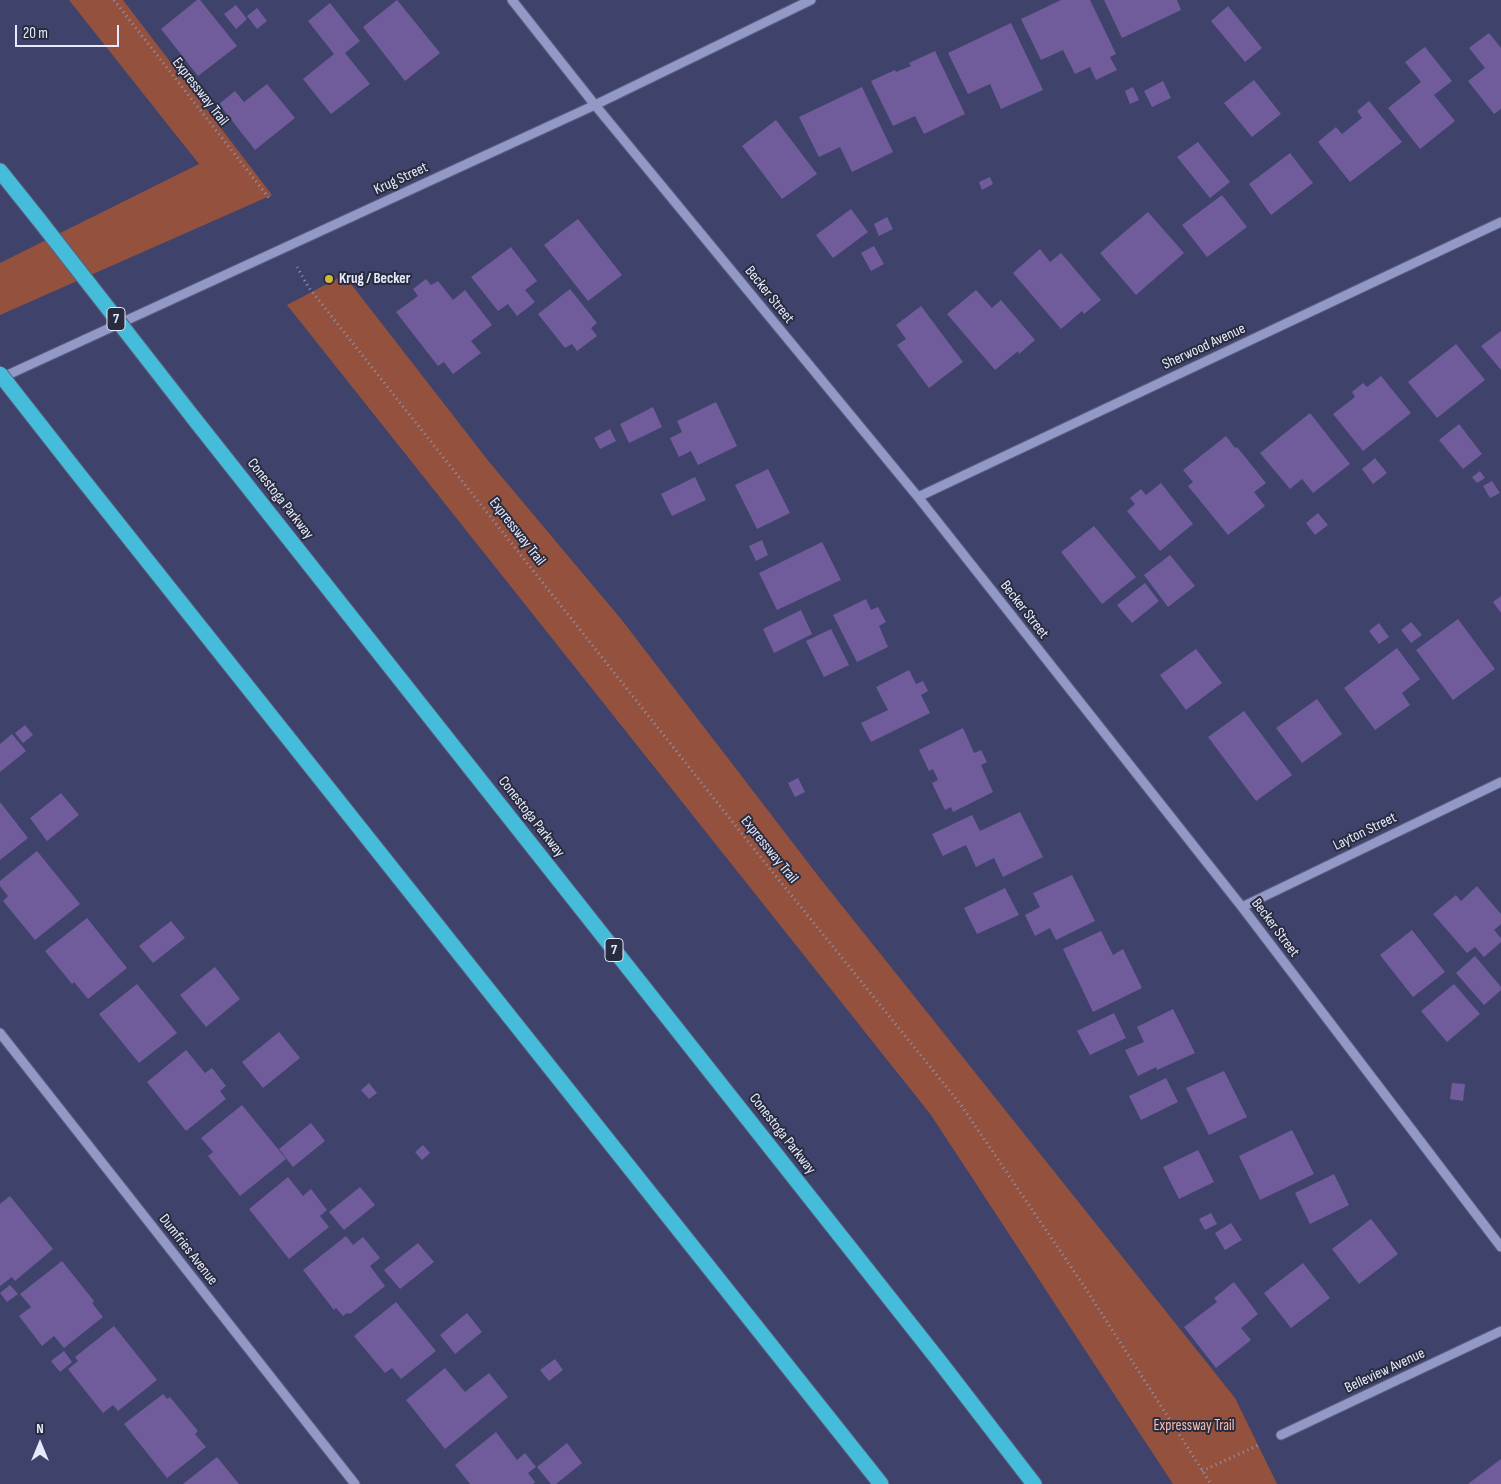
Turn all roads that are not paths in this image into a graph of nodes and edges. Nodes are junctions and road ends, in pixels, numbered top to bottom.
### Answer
1 (512, 0) edge
2 (811, 0) edge
3 (595, 105) junction
4 (0, 171) edge
5 (1501, 222) edge
6 (0, 374) edge
7 (0, 379) edge
8 (918, 497) junction
9 (1501, 782) edge
10 (1242, 907) junction
11 (0, 1034) edge
12 (1501, 1247) edge
13 (1501, 1331) edge
14 (1282, 1435) road end
15 (355, 1484) edge
16 (881, 1484) edge
17 (1034, 1484) edge

1 - 3 street, Becker Street
2 - 3 street, Krug Street
3 - 7 street, Krug Street
3 - 8 street, Becker Street
4 - 17 highway, Conestoga Parkway / 7, bridge
5 - 8 street, Sherwood Avenue
6 - 16 highway, bridge
8 - 10 street, Becker Street
9 - 10 street, Layton Street
10 - 12 street, Becker Street
11 - 15 street, Dumfries Avenue
13 - 14 street, Belleview Avenue

